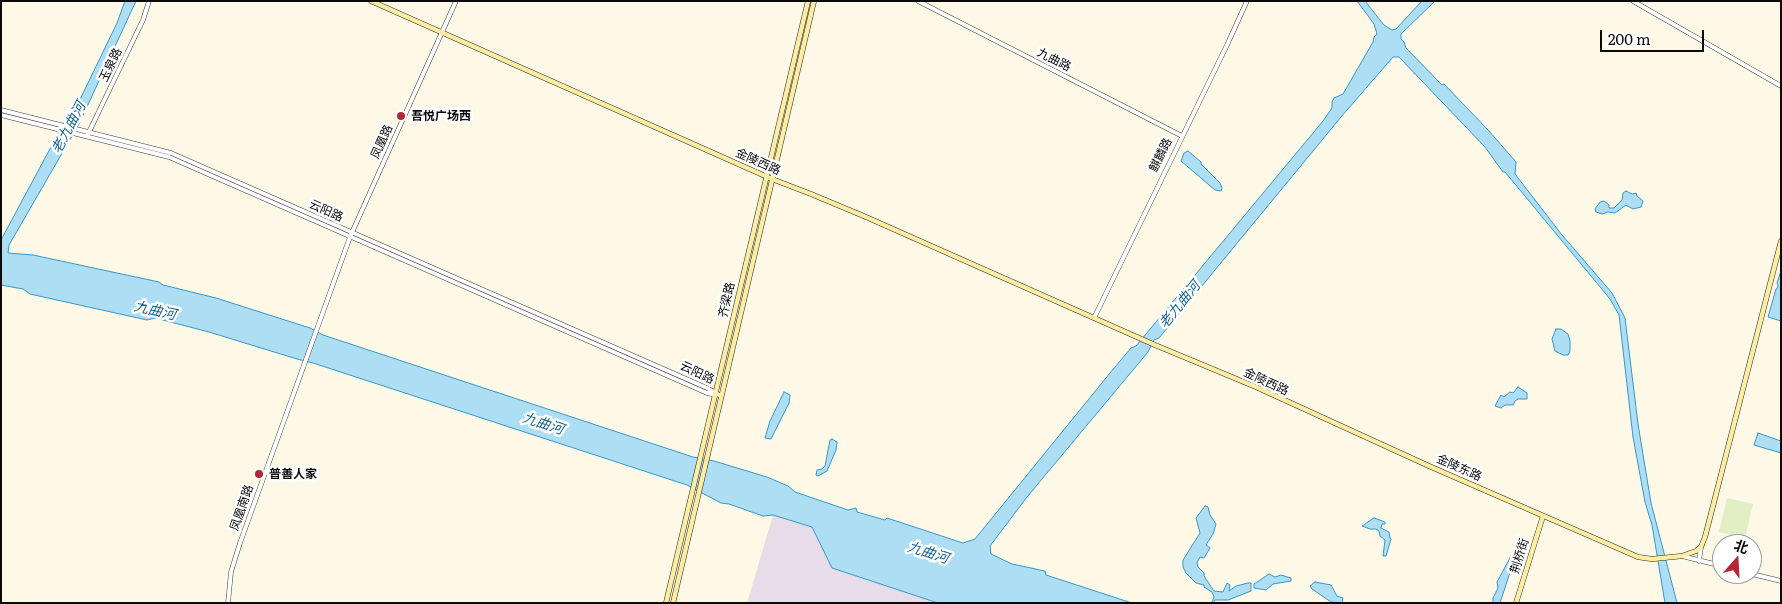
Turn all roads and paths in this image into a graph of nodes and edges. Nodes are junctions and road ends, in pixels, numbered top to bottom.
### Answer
1 (149, 1) edge
2 (372, 1) edge
3 (456, 1) edge
4 (808, 1) edge
5 (814, 1) edge
6 (918, 1) edge
7 (1247, 1) edge
8 (1633, 1) edge
9 (442, 32) junction
10 (1781, 86) edge
11 (1, 110) edge
12 (1, 115) edge
13 (60, 127) junction
14 (88, 134) junction
15 (1182, 136) junction
16 (766, 176) junction
17 (772, 179) junction
18 (351, 235) junction
19 (1781, 241) edge
20 (1094, 318) junction
21 (715, 393) junction
22 (721, 396) junction
23 (1368, 438) joint
24 (1543, 516) junction
25 (1701, 547) junction
26 (1682, 556) junction
27 (1699, 560) junction
28 (1712, 563) edge
29 (1762, 576) edge
30 (1781, 581) edge
31 (228, 603) edge
32 (666, 603) edge
33 (673, 603) edge
34 (1516, 603) edge

1 - 14 street, 玉泉路
2 - 9 main road, 金陵西路
3 - 9 street, 凤凰路
4 - 16 main road, 齐梁路
5 - 17 main road, 齐梁路
6 - 15 street, 九曲路
7 - 15 street, 麒麟路
8 - 10 street
9 - 16 main road, 金陵西路
9 - 18 street, 凤凰路
11 - 13 street, 云阳路
12 - 13 street, 云阳路
13 - 14 street, 云阳路
14 - 18 street, 云阳路
15 - 20 street, 麒麟路
16 - 17 main road, 金陵西路
16 - 21 main road, 齐梁路
17 - 20 main road, 金陵西路
17 - 22 main road, 齐梁路
18 - 21 street, 云阳路
18 - 31 street, 凤凰南路
19 - 25 main road
20 - 23 main road, 金陵西路
21 - 22 street, 云阳路
21 - 32 main road, 齐梁路
22 - 33 main road, 齐梁路
23 - 24 main road, 金陵东路
24 - 26 main road, 金陵东路
24 - 34 main road, 荆桥街
25 - 26 main road
25 - 27 street
26 - 27 street
27 - 28 street
29 - 30 street

